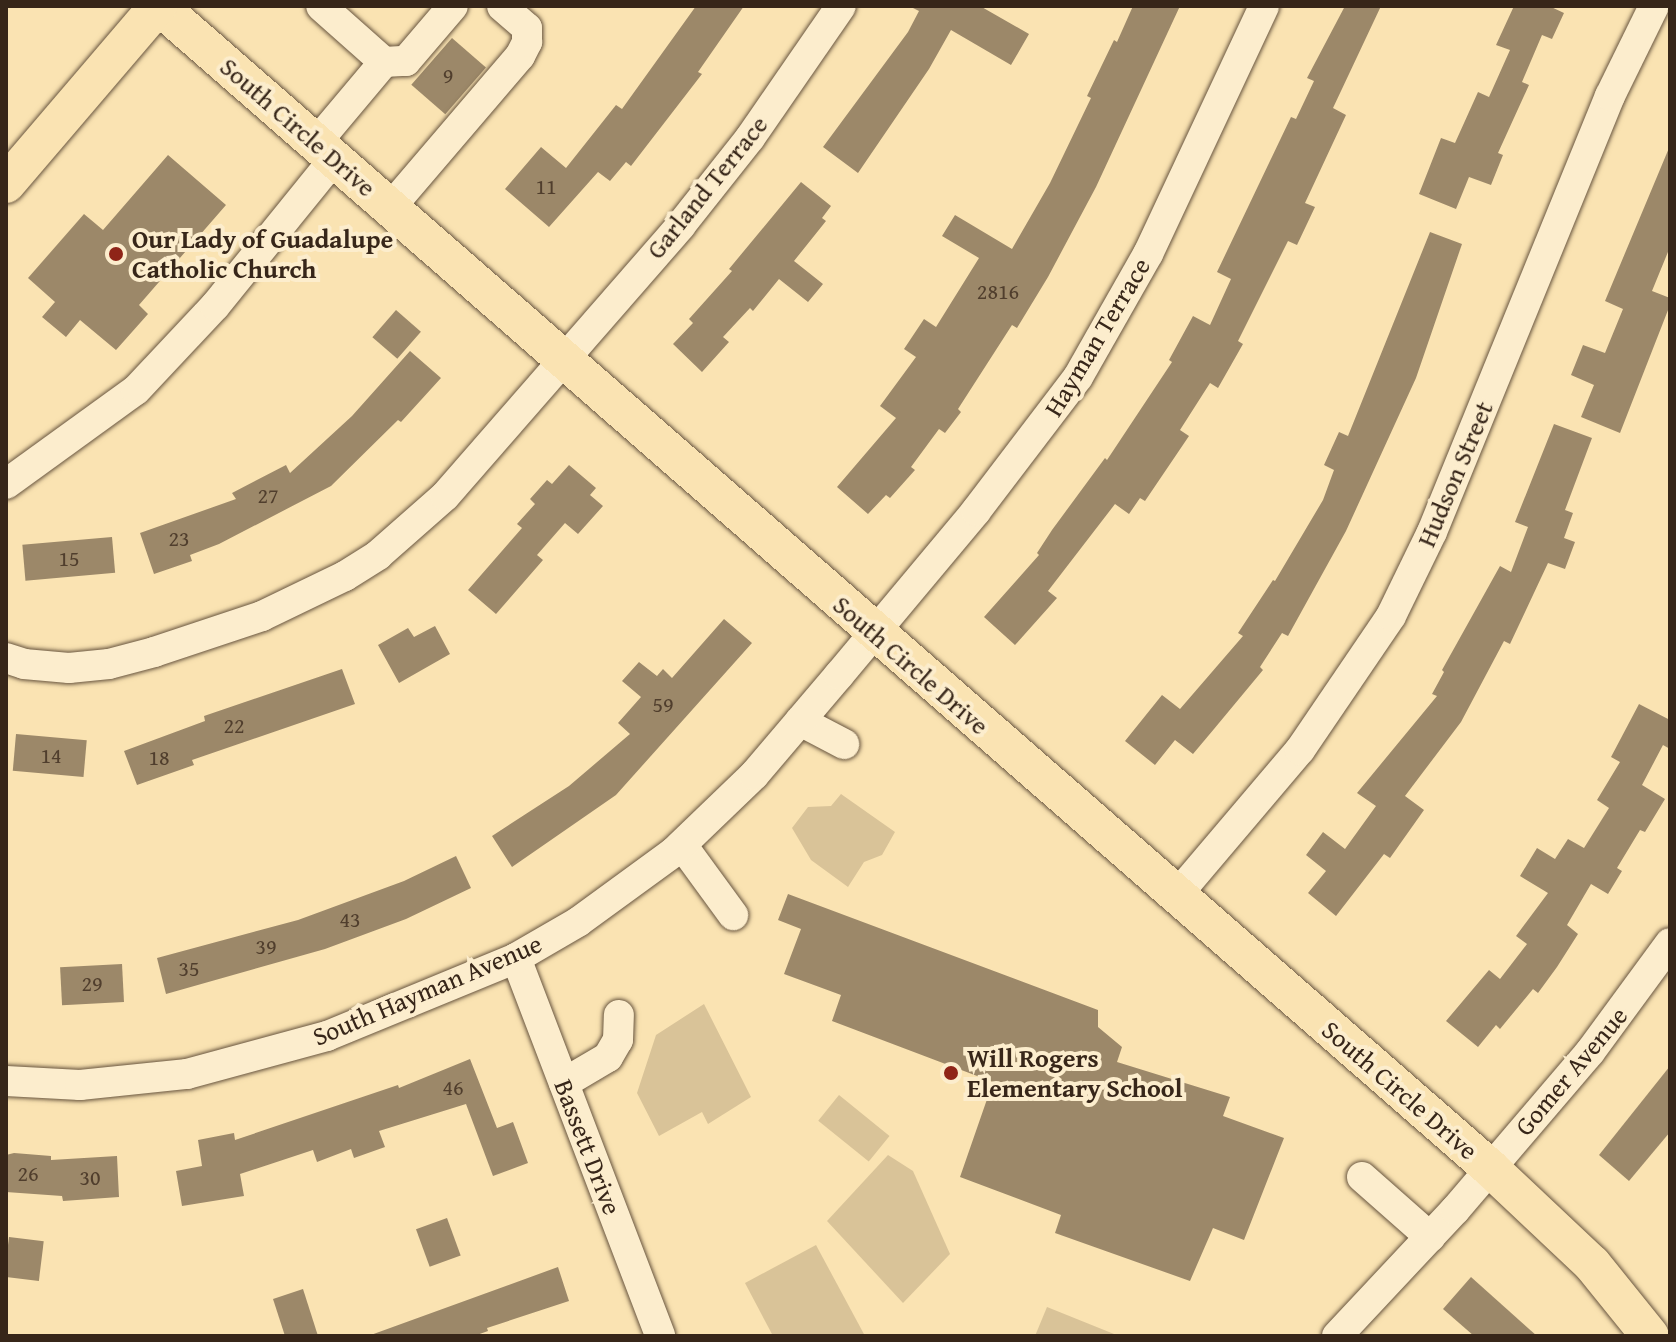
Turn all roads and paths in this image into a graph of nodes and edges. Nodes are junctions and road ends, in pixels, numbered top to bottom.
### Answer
1 (159, 6) edge
2 (321, 6) edge
3 (453, 6) edge
4 (502, 6) edge
5 (841, 6) edge
6 (1264, 6) edge
7 (1654, 6) edge
8 (384, 62) junction
9 (325, 151) junction
10 (6, 184) edge
11 (390, 208) junction
12 (563, 360) junction
13 (6, 484) edge
14 (874, 634) junction
15 (6, 658) edge
16 (800, 721) junction
17 (844, 744) dead end
18 (682, 845) junction
19 (1176, 896) junction
20 (733, 915) dead end
21 (1670, 943) edge
22 (516, 958) junction
23 (619, 1015) dead end
24 (6, 1081) edge
25 (564, 1083) junction
26 (1490, 1168) junction
27 (1362, 1177) dead end
28 (1430, 1237) junction
29 (660, 1336) edge
30 (1337, 1336) edge
31 (1650, 1336) edge

1 - 9 main road, South Circle Drive
1 - 10 main road
2 - 8 street
3 - 8 street
4 - 11 street
5 - 12 street, Garland Terrace
6 - 14 street, Hayman Terrace
7 - 19 street, Hudson Street
8 - 9 street
9 - 11 main road, South Circle Drive
9 - 13 street
11 - 12 main road, South Circle Drive
12 - 14 main road, South Circle Drive
12 - 15 street, Garland Terrace
14 - 16 street, South Hayman Avenue
14 - 19 main road, South Circle Drive
16 - 17 street
16 - 18 street, South Hayman Avenue
18 - 20 street
18 - 22 street, South Hayman Avenue
19 - 26 main road, South Circle Drive
21 - 26 street, Gomer Avenue
22 - 24 street, South Hayman Avenue
22 - 25 street, Bassett Drive
23 - 25 street
25 - 29 street, Bassett Drive
26 - 28 street, Gomer Avenue
26 - 31 main road, South Circle Drive
27 - 28 street
28 - 30 street, Gomer Avenue

